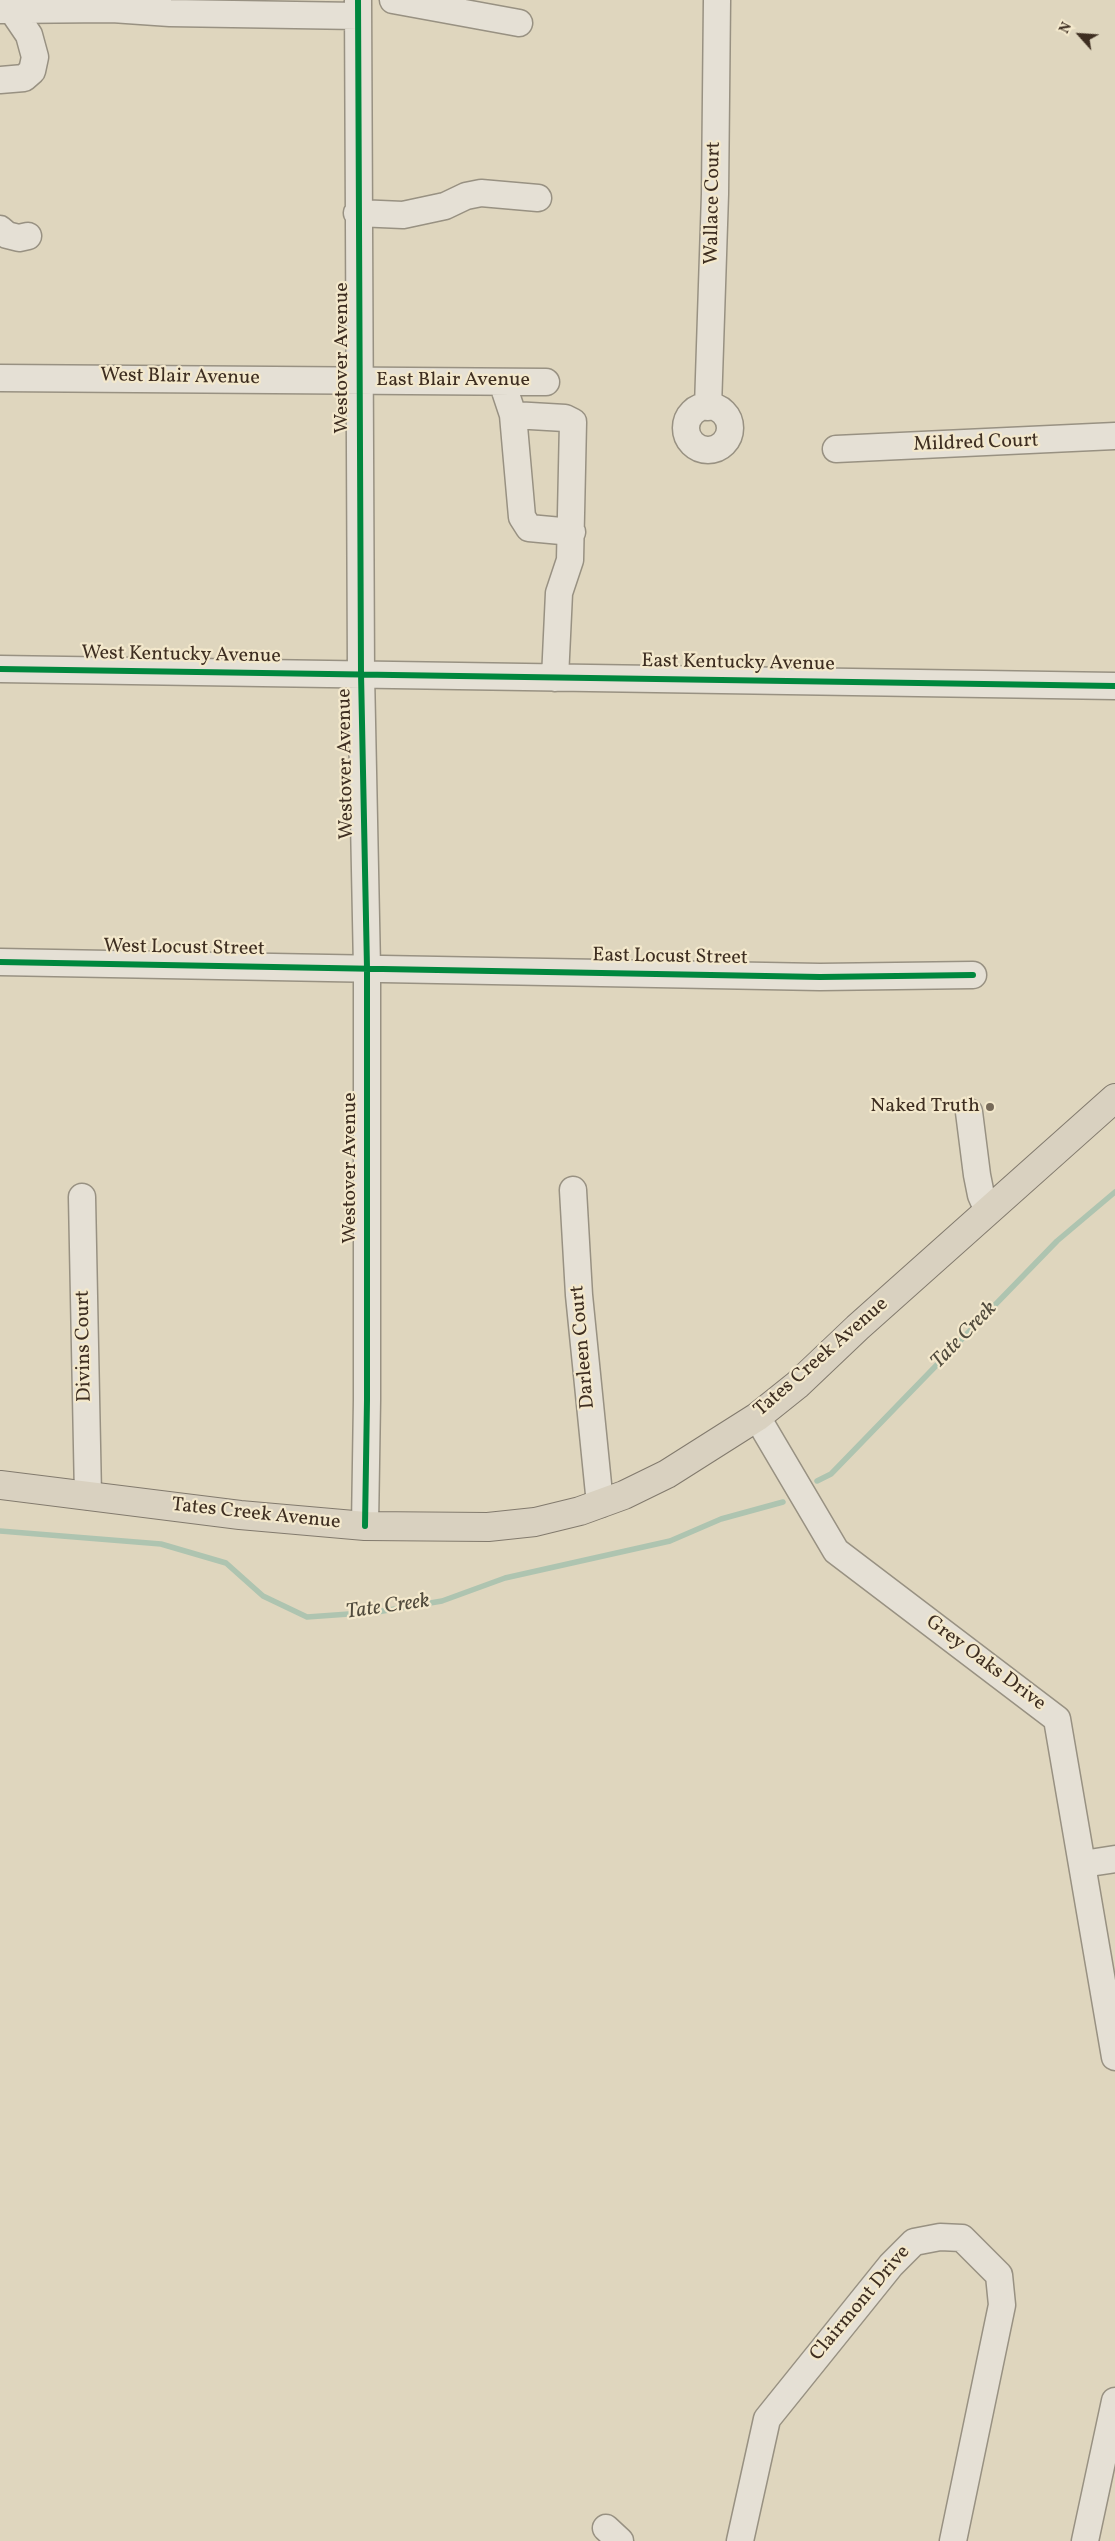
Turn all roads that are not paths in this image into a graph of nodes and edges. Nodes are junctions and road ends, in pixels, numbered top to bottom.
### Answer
1 (393, 0) edge
2 (717, 0) edge
3 (358, 8) edge
4 (6, 10) edge
5 (519, 23) dead end
6 (0, 80) edge
7 (538, 198) dead end
8 (357, 213) junction
9 (0, 229) edge
10 (28, 236) dead end
11 (0, 378) edge
12 (359, 381) junction
13 (502, 382) junction
14 (546, 382) dead end
15 (708, 407) dead end
16 (513, 415) junction
17 (1115, 436) edge
18 (836, 449) dead end
19 (572, 532) junction
20 (0, 669) edge
21 (361, 673) junction
22 (555, 678) junction
23 (1115, 686) edge
24 (0, 962) edge
25 (367, 968) junction
26 (973, 975) dead end
27 (1115, 1098) edge
28 (969, 1112) dead end
29 (574, 1190) dead end
30 (82, 1197) dead end
31 (988, 1211) junction
32 (757, 1416) junction
33 (0, 1485) edge
34 (88, 1496) junction
35 (600, 1504) junction
36 (365, 1526) junction
37 (1115, 1859) edge
38 (1082, 1864) junction
39 (1115, 2057) edge
40 (1115, 2401) edge
41 (740, 2541) edge
42 (953, 2541) edge
43 (1085, 2541) edge

1 - 5 street
2 - 15 street, Wallace Court
3 - 4 street
3 - 8 street, Westover Avenue
4 - 6 street
7 - 8 street
8 - 12 street, Westover Avenue
9 - 10 street
11 - 12 street, West Blair Avenue
12 - 13 street, East Blair Avenue
12 - 21 street, Westover Avenue
13 - 14 street, East Blair Avenue
13 - 16 street
16 - 19 street
16 - 19 street
17 - 18 street, Mildred Court
19 - 22 street
20 - 21 street, West Kentucky Avenue
21 - 22 street, East Kentucky Avenue
21 - 25 street, Westover Avenue
22 - 23 street, East Kentucky Avenue
24 - 25 street, West Locust Street
25 - 26 street, East Locust Street
25 - 36 street, Westover Avenue
27 - 31 main road, Tates Creek Avenue
28 - 31 street
29 - 35 street, Darleen Court
30 - 34 street, Divins Court
31 - 32 main road, Tates Creek Avenue
32 - 35 main road, Tates Creek Avenue
32 - 38 street, Grey Oaks Drive
33 - 34 main road, Tates Creek Avenue
34 - 36 main road, Tates Creek Avenue
35 - 36 main road, Tates Creek Avenue
37 - 38 street
38 - 39 street, Grey Oaks Drive
40 - 43 street
41 - 42 street, Clairmont Drive

